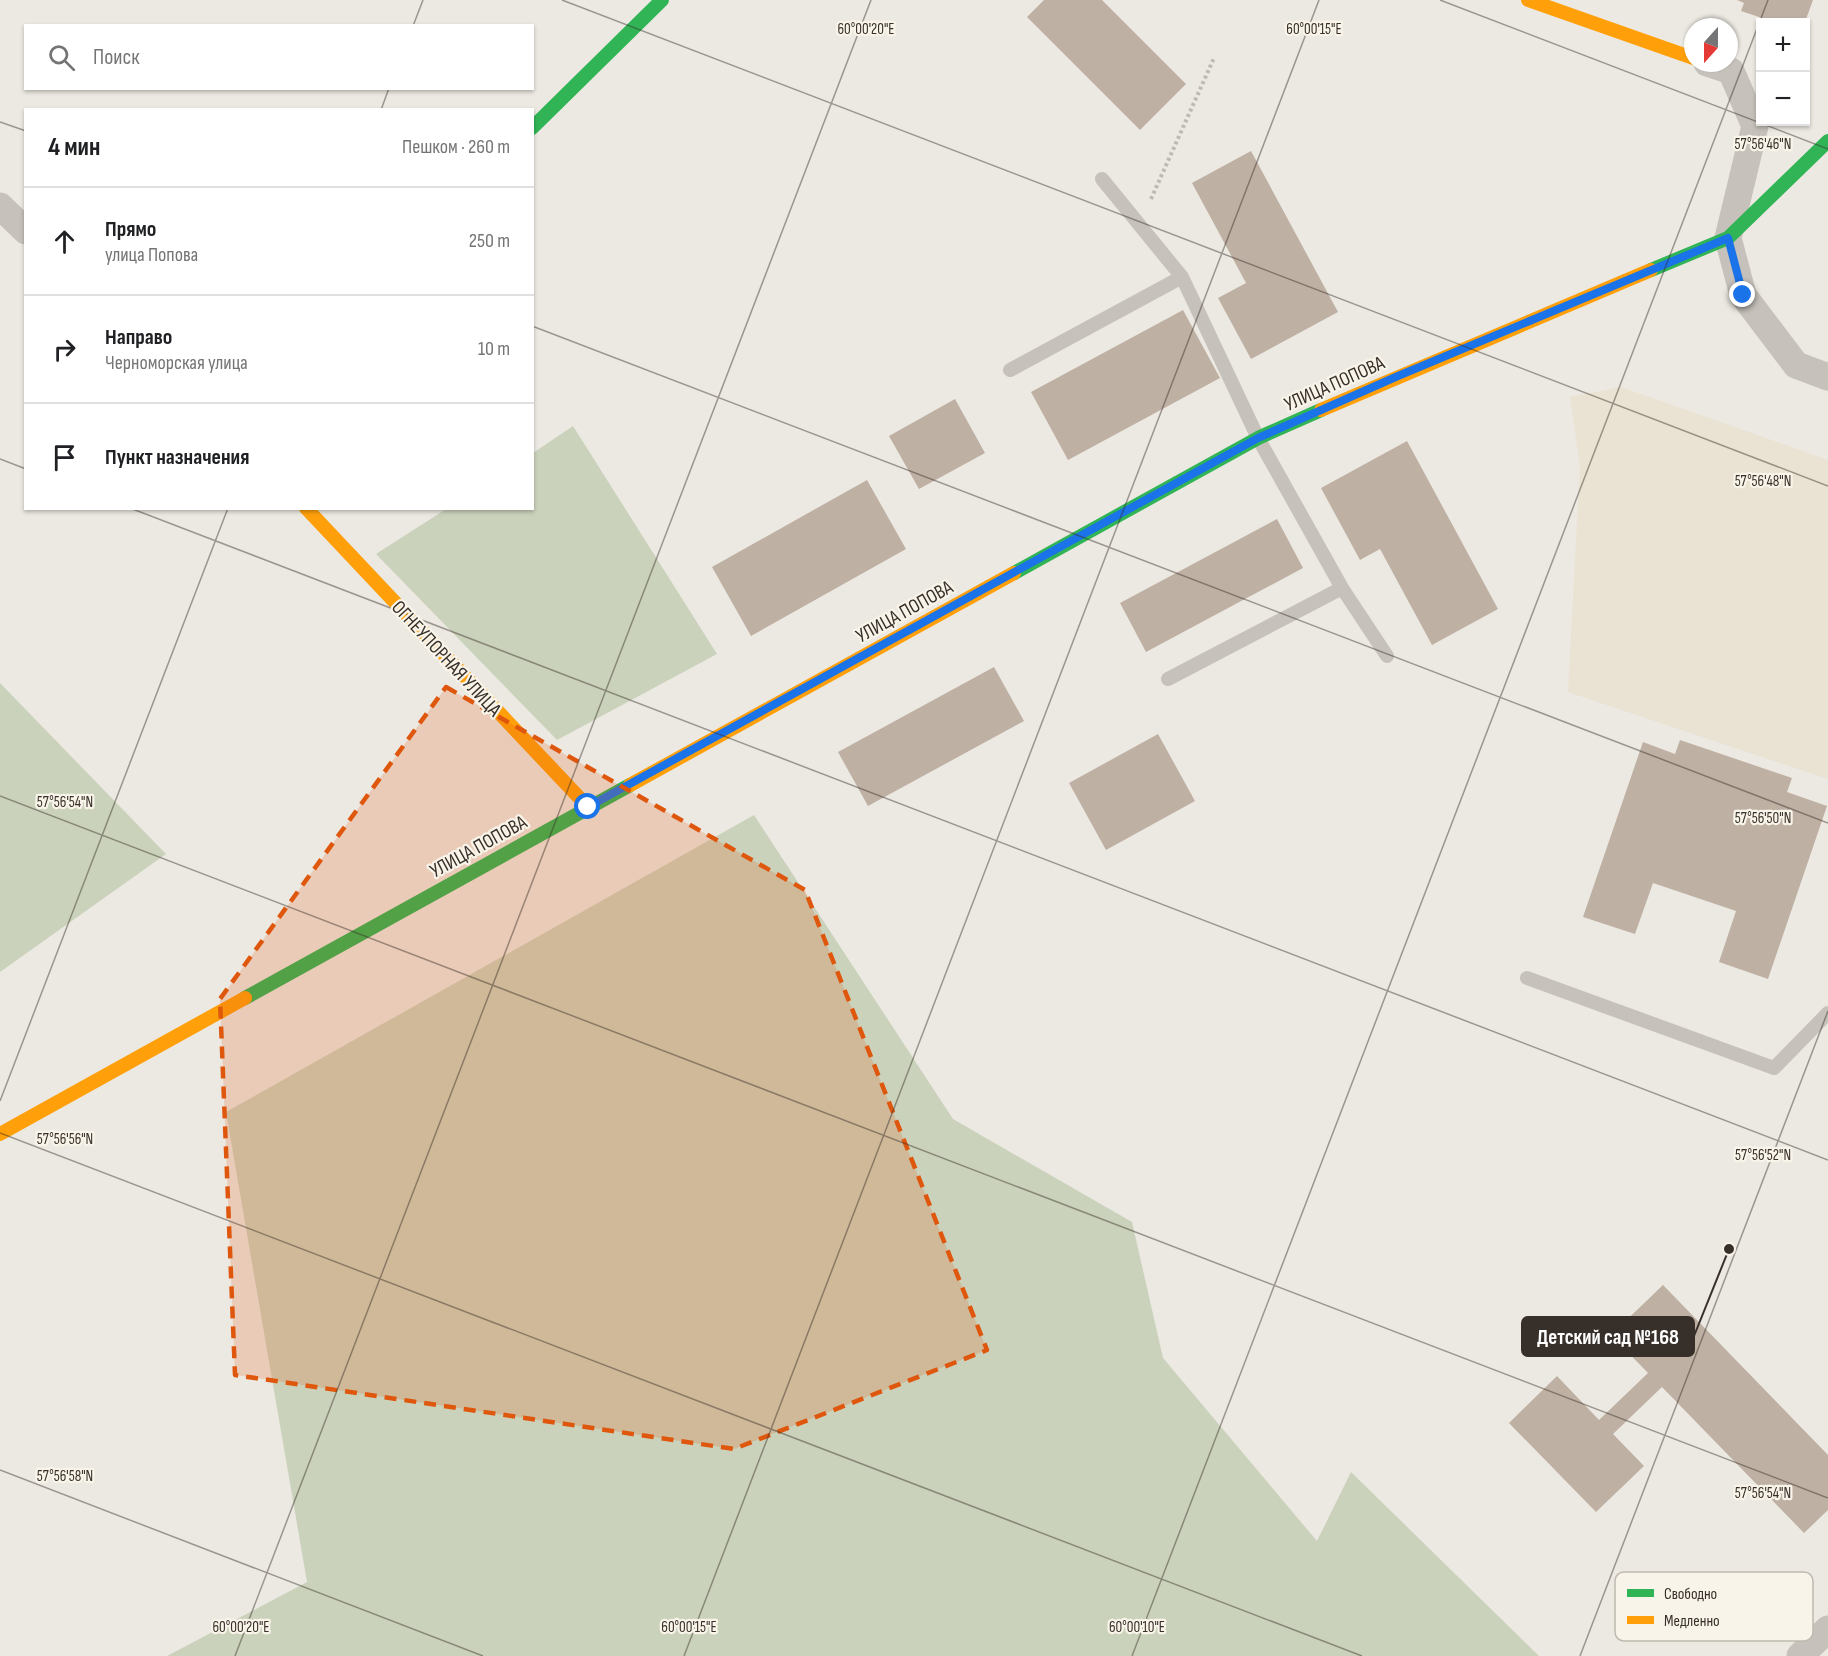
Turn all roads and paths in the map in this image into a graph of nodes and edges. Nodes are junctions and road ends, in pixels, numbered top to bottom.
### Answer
1 (662, 0) edge
2 (1528, 0) edge
3 (1684, 55) edge
4 (1214, 58) dead end
5 (1731, 72) edge
6 (534, 126) edge
7 (1828, 141) edge
8 (1102, 179) dead end
9 (0, 206) edge
10 (1139, 224) junction
11 (24, 229) edge
12 (1728, 238) junction
13 (1182, 277) junction
14 (1010, 370) dead end
15 (1828, 377) edge
16 (1258, 438) junction
17 (308, 510) edge
18 (1342, 588) junction
19 (1387, 656) dead end
20 (1168, 679) dead end
21 (588, 807) junction
22 (1527, 978) dead end
23 (1828, 1013) edge
24 (0, 1134) edge
25 (1828, 1629) edge
26 (1800, 1656) edge

1 - 6 street
2 - 3 street
4 - 10 path
5 - 12 street
7 - 12 street, УЛИЦА ПОПОВА
8 - 10 lane
9 - 11 street
10 - 13 lane
12 - 15 street
12 - 16 street, УЛИЦА ПОПОВА
13 - 14 lane
13 - 16 lane
16 - 18 lane
16 - 21 street, УЛИЦА ПОПОВА
17 - 21 street, ОГНЕУПОРНАЯ УЛИЦА
18 - 19 lane
18 - 20 lane
21 - 24 street, УЛИЦА ПОПОВА
22 - 23 lane
25 - 26 street

